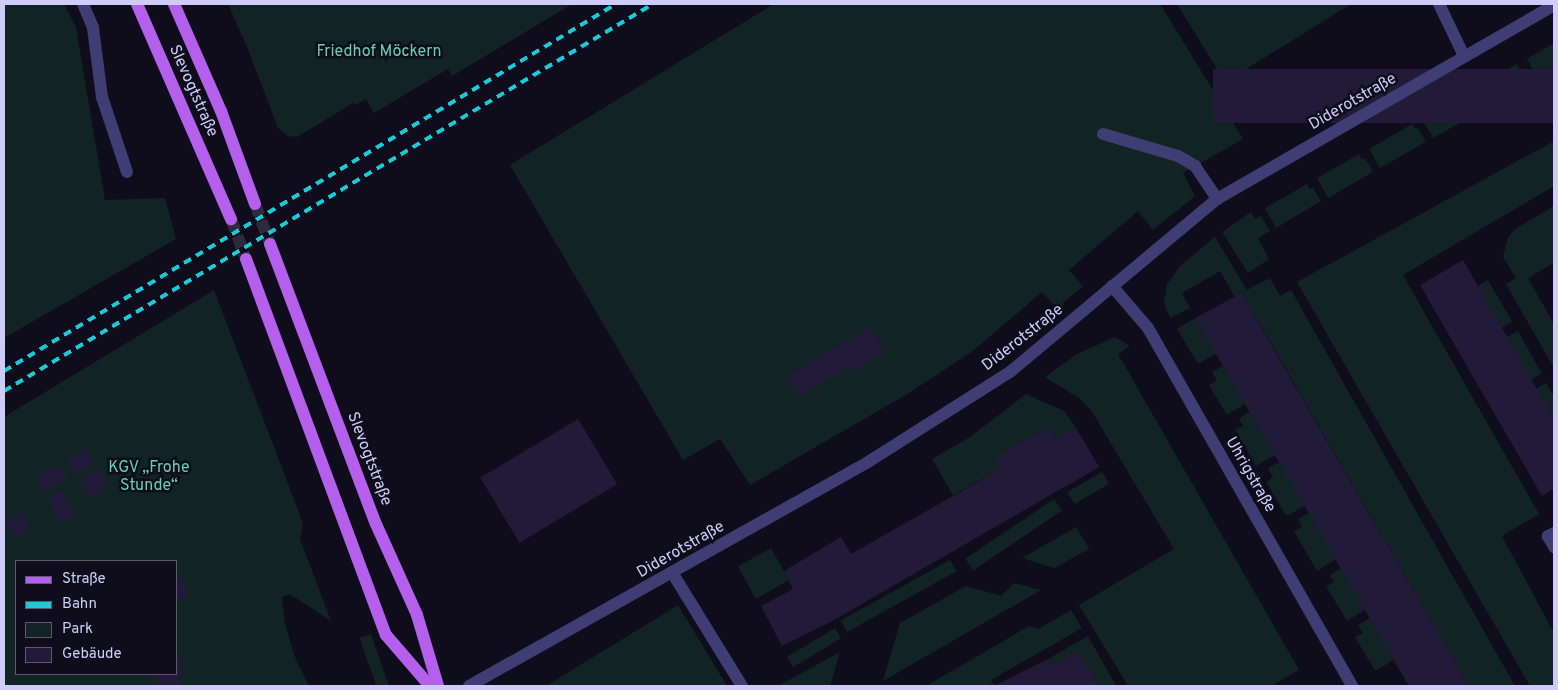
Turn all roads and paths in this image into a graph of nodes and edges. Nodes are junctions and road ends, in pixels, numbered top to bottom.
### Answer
1 (83, 4) edge
2 (137, 4) edge
3 (174, 4) edge
4 (1438, 4) edge
5 (1554, 6) edge
6 (1464, 56) junction
7 (1103, 134) dead end
8 (127, 172) dead end
9 (1217, 199) junction
10 (255, 204) tunnel mouth
11 (231, 219) tunnel mouth
12 (270, 244) tunnel mouth
13 (246, 259) tunnel mouth
14 (1112, 286) junction
15 (1554, 533) edge
16 (1554, 547) edge
17 (673, 574) junction
18 (430, 686) edge
19 (438, 686) edge
20 (469, 686) edge
21 (742, 686) edge
22 (1352, 686) edge

1 - 8 street
2 - 11 main road, Slevogtstraße
3 - 10 main road, Slevogtstraße
4 - 6 street
5 - 6 street, Diderotstraße
6 - 9 street, Diderotstraße
7 - 9 street
9 - 14 street, Diderotstraße
12 - 19 main road, Slevogtstraße
13 - 18 main road
14 - 17 street, Diderotstraße
14 - 22 street, Uhrigstraße
15 - 16 street
17 - 20 street, Diderotstraße
17 - 21 street

